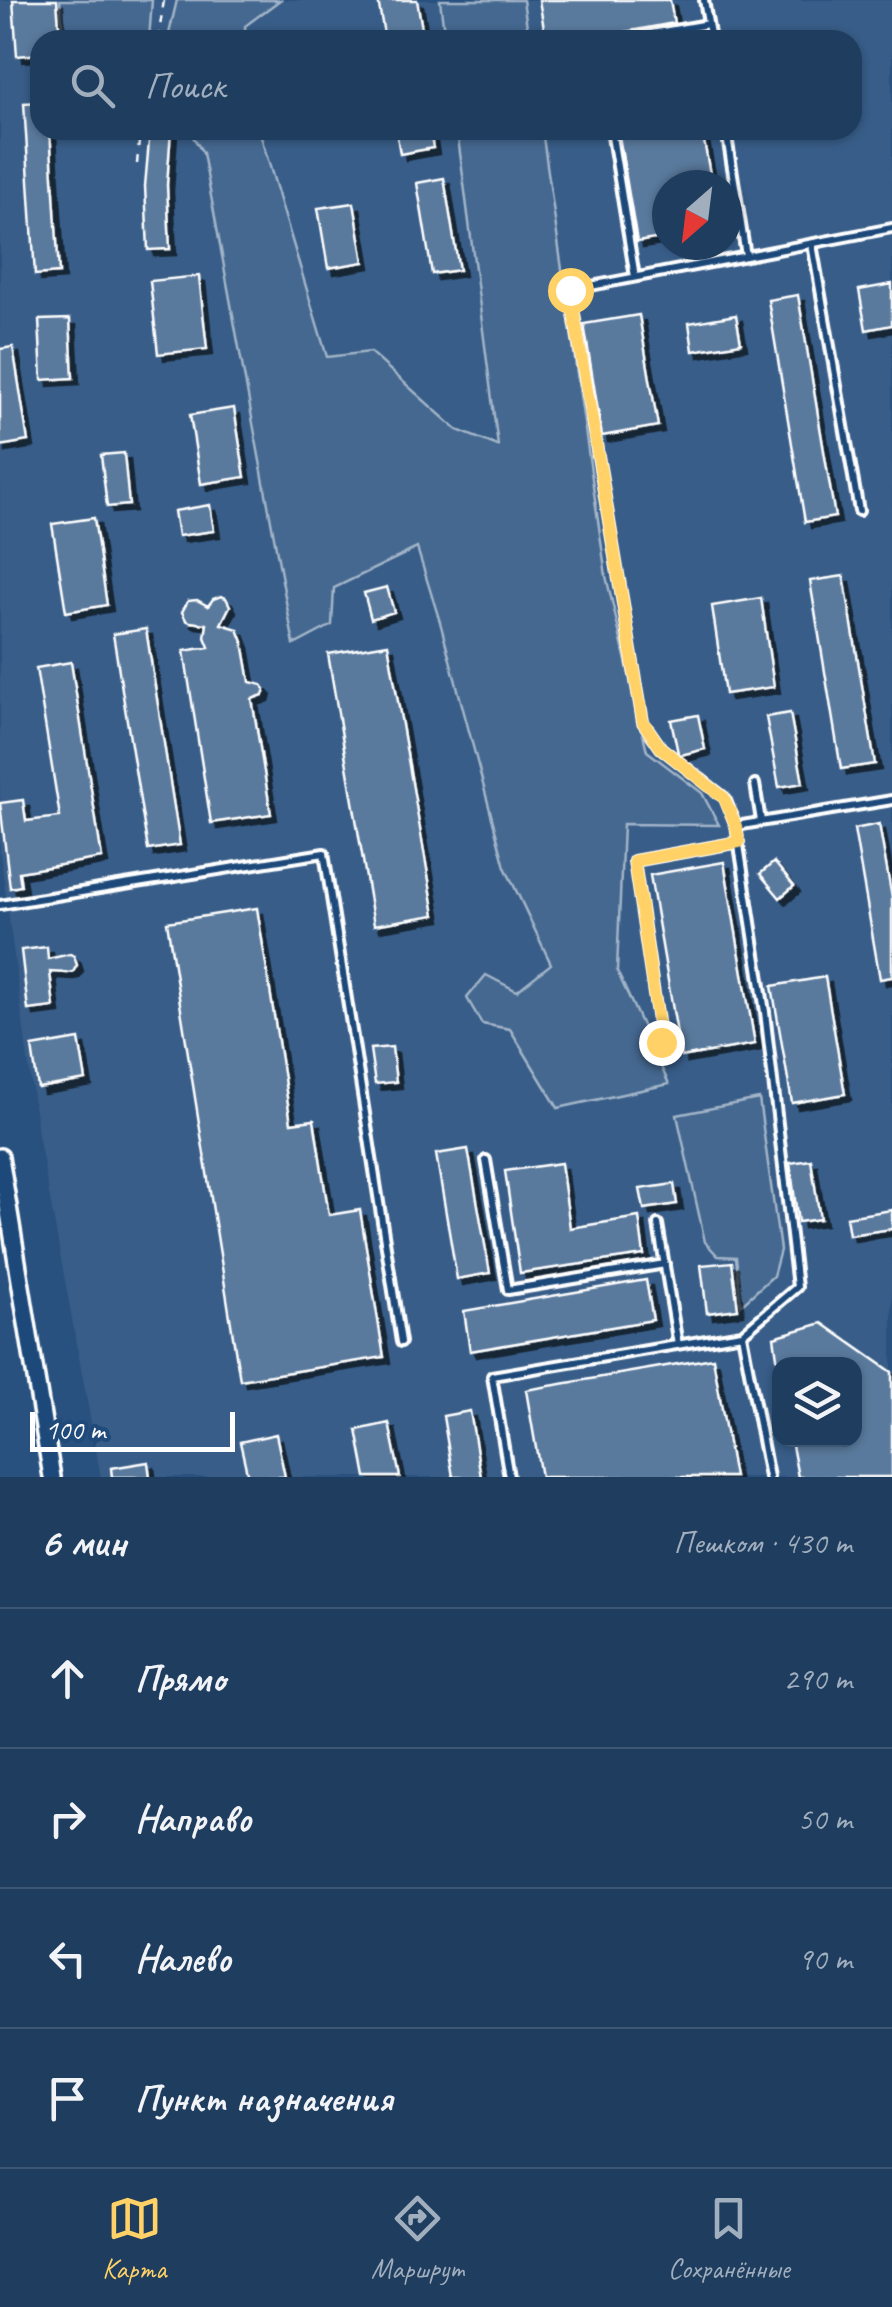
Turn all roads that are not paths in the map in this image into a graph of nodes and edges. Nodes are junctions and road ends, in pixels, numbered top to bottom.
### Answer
1 (704, 0) edge
2 (708, 24) junction
3 (674, 30) edge
4 (709, 30) edge
5 (613, 140) edge
6 (728, 140) edge
7 (892, 228) edge
8 (812, 244) junction
9 (746, 256) junction
10 (636, 277) junction
11 (859, 512) dead end
12 (755, 784) dead end
13 (892, 800) edge
14 (761, 821) junction
15 (736, 826) junction
16 (739, 842) junction
17 (0, 905) edge
18 (661, 1042) dead end
19 (0, 1156) edge
20 (486, 1160) dead end
21 (658, 1224) dead end
22 (6, 1238) edge
23 (665, 1264) junction
24 (742, 1334) junction
25 (401, 1342) dead end
26 (678, 1345) junction
27 (52, 1477) edge
28 (509, 1477) edge
29 (769, 1477) edge

1 - 2 lane
2 - 3 lane
2 - 4 lane
5 - 10 lane
6 - 9 lane
7 - 8 lane
8 - 9 lane
8 - 11 lane
9 - 10 lane
10 - 15 lane
12 - 14 lane
13 - 14 lane
14 - 15 lane
15 - 16 lane
16 - 18 lane
16 - 24 lane
17 - 25 lane
19 - 22 street
20 - 23 lane
21 - 23 lane
22 - 27 street
23 - 26 lane
24 - 26 lane
24 - 29 lane
26 - 28 lane

